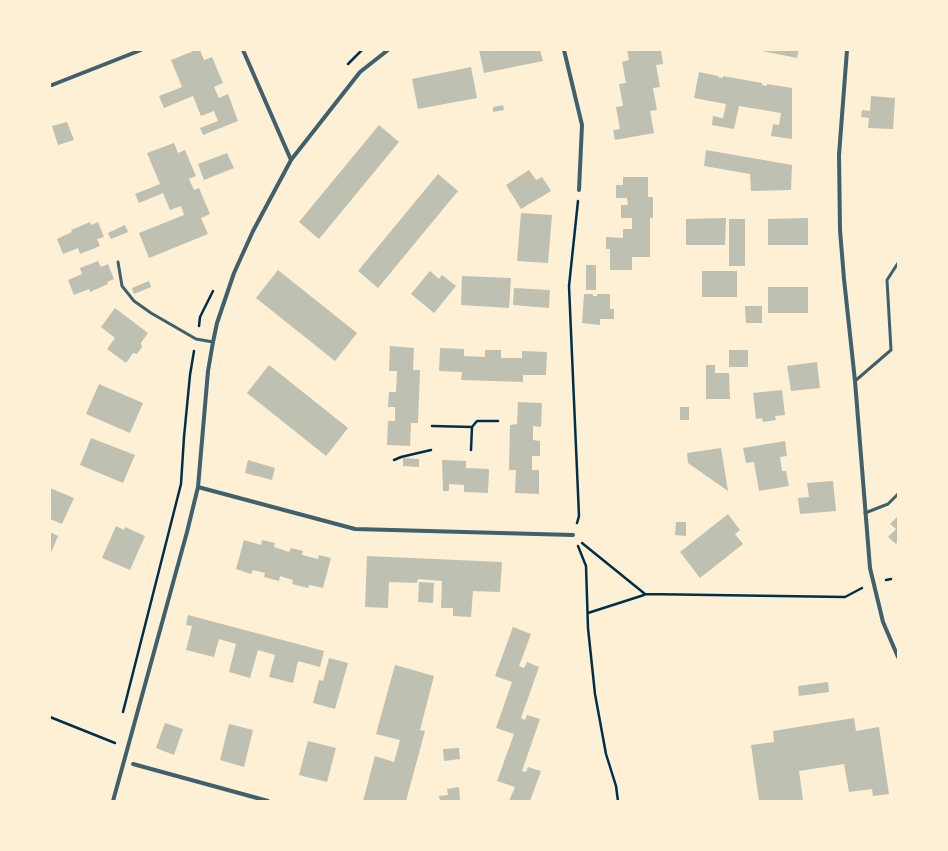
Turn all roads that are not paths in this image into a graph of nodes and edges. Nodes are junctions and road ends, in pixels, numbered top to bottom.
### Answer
1 (140, 50) edge
2 (242, 50) edge
3 (388, 50) edge
4 (564, 50) edge
5 (847, 50) edge
6 (51, 83) edge
7 (290, 160) junction
8 (579, 190) road end
9 (118, 262) dead end
10 (898, 263) edge
11 (213, 342) junction
12 (855, 381) junction
13 (198, 487) junction
14 (898, 494) edge
15 (865, 513) junction
16 (573, 534) road end
17 (898, 657) edge
18 (133, 764) dead end
19 (112, 801) edge
20 (268, 801) edge

1 - 6 street
2 - 7 street
3 - 7 street
4 - 8 street
5 - 12 street
7 - 11 street
9 - 11 lane
10 - 12 lane
11 - 13 street
12 - 15 street
13 - 16 street
13 - 19 street
14 - 15 lane
15 - 17 street
18 - 20 street

